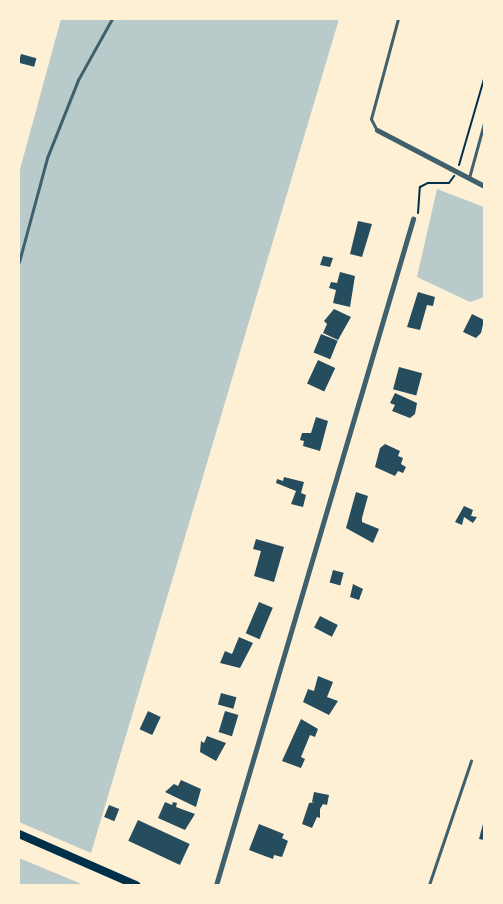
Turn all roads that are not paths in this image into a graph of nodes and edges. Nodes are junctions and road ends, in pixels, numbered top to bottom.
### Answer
1 (112, 19) edge
2 (398, 19) edge
3 (484, 123) edge
4 (377, 130) joint
5 (469, 178) junction
6 (484, 186) edge
7 (413, 219) road end
8 (19, 262) edge
9 (471, 761) dead end
10 (19, 834) edge
11 (136, 885) edge
12 (216, 885) edge
13 (429, 885) edge

1 - 8 lane
2 - 4 lane
3 - 5 lane
4 - 5 street
5 - 6 street
7 - 12 street
9 - 13 lane
10 - 11 main road

